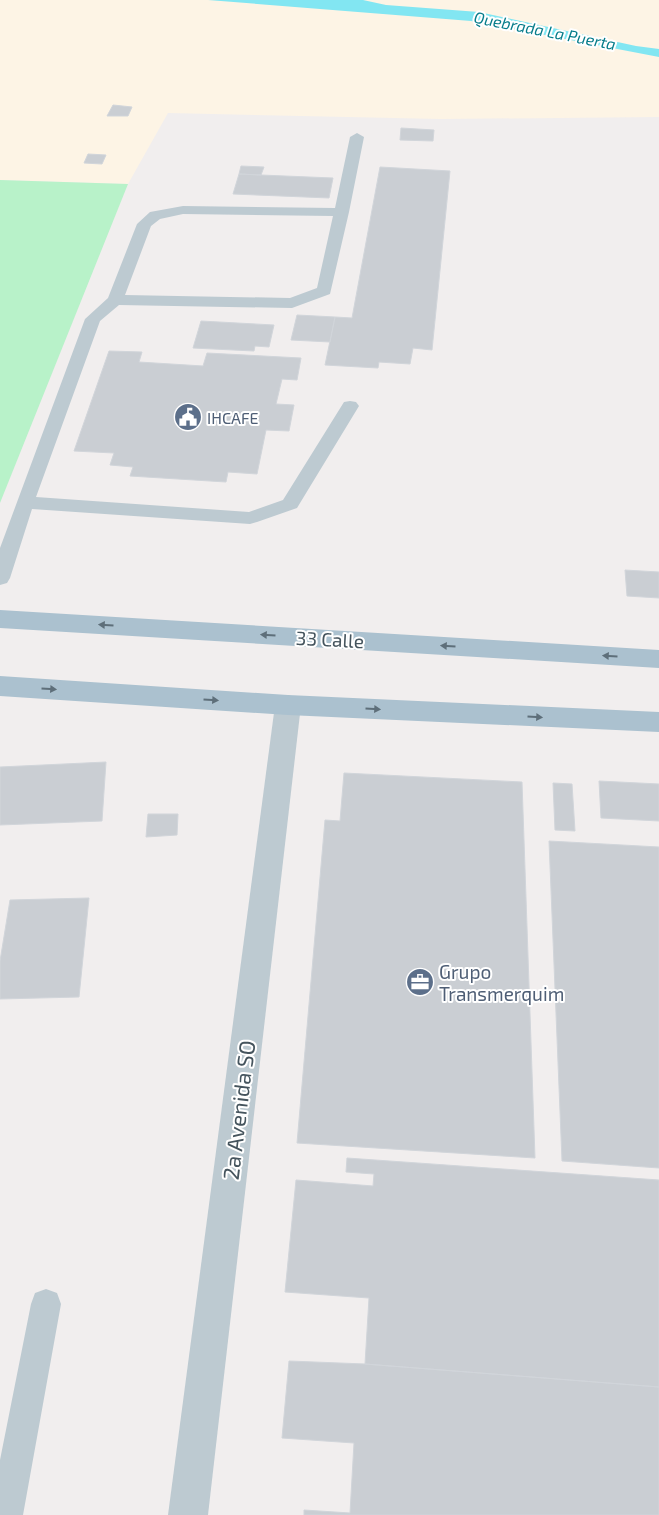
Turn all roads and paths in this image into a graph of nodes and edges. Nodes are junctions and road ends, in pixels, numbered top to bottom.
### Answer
1 (357, 138) dead end
2 (342, 212) junction
3 (115, 300) junction
4 (350, 406) dead end
5 (25, 502) junction
6 (0, 578) edge
7 (0, 619) edge
8 (659, 659) edge
9 (0, 686) edge
10 (288, 705) junction
11 (659, 722) edge
12 (46, 1304) dead end
13 (6, 1515) edge
14 (188, 1515) edge

1 - 2 lane
2 - 3 lane
2 - 3 lane
3 - 5 lane
4 - 5 lane
5 - 6 lane
8 -> 7 main road, 33 Calle
9 -> 10 main road
10 -> 11 main road
10 - 14 street, 2a Avenida SO
12 - 13 lane

